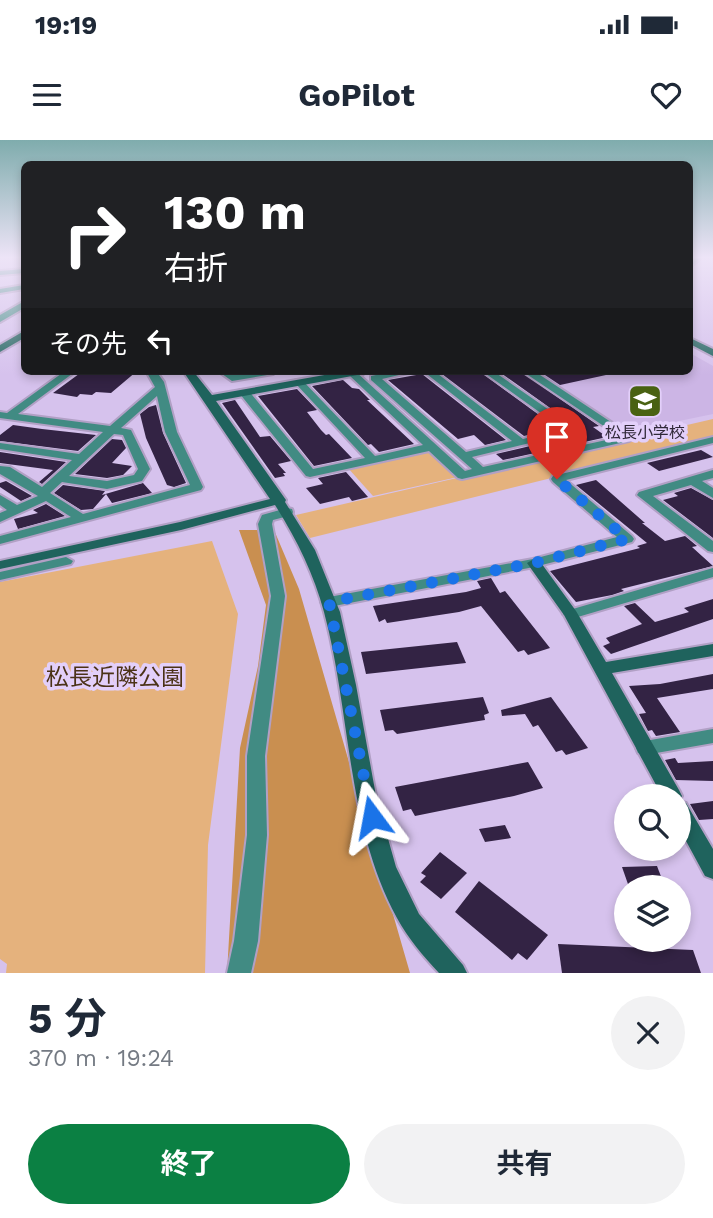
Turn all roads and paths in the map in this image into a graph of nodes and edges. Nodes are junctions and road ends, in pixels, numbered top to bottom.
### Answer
1 (21, 307) edge
2 (0, 319) edge
3 (0, 336) edge
4 (21, 336) edge
5 (21, 337) edge
6 (708, 347) edge
7 (0, 348) edge
8 (713, 353) edge
9 (65, 375) edge
10 (155, 375) edge
11 (191, 375) edge
12 (228, 375) edge
13 (250, 375) edge
14 (340, 375) edge
15 (360, 375) edge
16 (390, 375) edge
17 (433, 375) edge
18 (493, 375) edge
19 (513, 375) edge
20 (533, 375) edge
21 (498, 378) junction
22 (299, 382) junction
23 (160, 388) junction
24 (244, 392) junction
25 (209, 399) junction
26 (5, 415) edge
27 (111, 430) junction
28 (713, 440) edge
29 (520, 442) junction
30 (0, 446) edge
31 (432, 447) junction
32 (464, 456) junction
33 (81, 458) junction
34 (373, 460) junction
35 (0, 470) edge
36 (481, 471) junction
37 (713, 474) edge
38 (60, 478) junction
39 (692, 480) junction
40 (46, 494) junction
41 (713, 494) edge
42 (0, 499) edge
43 (283, 506) junction
44 (17, 511) junction
45 (0, 518) edge
46 (82, 518) junction
47 (0, 540) edge
48 (713, 548) edge
49 (66, 561) dead end
50 (534, 563) junction
51 (0, 565) edge
52 (713, 572) edge
53 (0, 576) edge
54 (329, 602) junction
55 (571, 614) junction
56 (713, 650) edge
57 (602, 669) junction
58 (713, 736) edge
59 (645, 748) junction
60 (665, 784) edge
61 (691, 830) edge
62 (713, 869) edge
63 (239, 973) edge
64 (455, 973) edge

1 - 2 street
3 - 4 street
5 - 7 street
6 - 8 street
9 - 26 street
10 - 23 street
11 - 25 street
12 - 13 street
14 - 22 street
15 - 31 street
16 - 32 street
17 - 29 street
18 - 21 street
19 - 21 street
20 - 36 street
21 - 29 street
22 - 24 street
22 - 34 street
23 - 27 street
23 - 46 street
24 - 25 street
24 - 34 street
25 - 43 street
26 - 27 street
27 - 33 street
27 - 38 street
28 - 50 street
29 - 32 street
30 - 33 street
31 - 34 street
31 - 36 street
32 - 36 street
33 - 38 street
35 - 40 street
37 - 39 street
38 - 40 street
39 - 41 street
39 - 48 street
40 - 44 street
40 - 46 street
42 - 44 street
43 - 51 street
43 - 54 street
43 - 63 street
44 - 45 street
46 - 47 street
49 - 53 street
50 - 54 street
50 - 55 street
52 - 55 street
54 - 64 street
55 - 57 street
56 - 57 street
57 - 59 street
58 - 59 street
59 - 60 street
61 - 62 street

